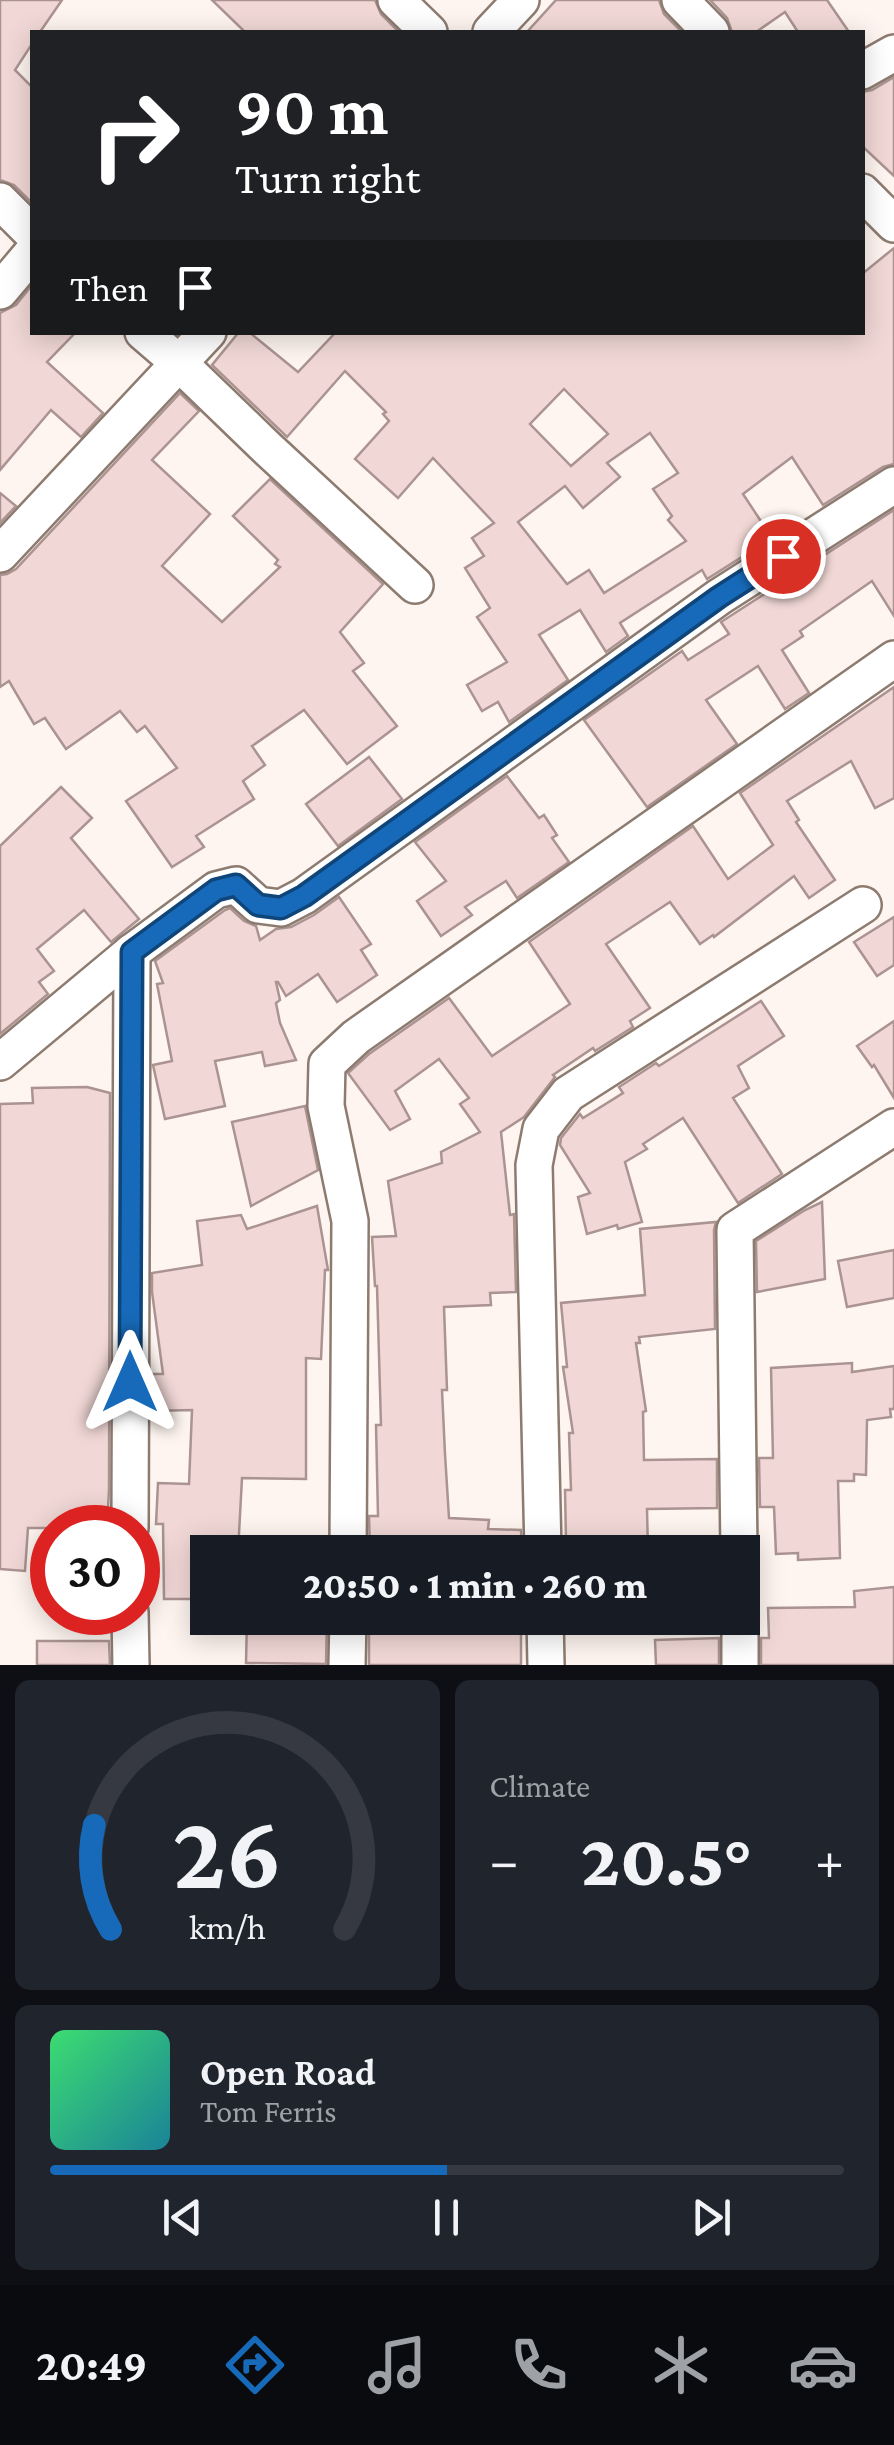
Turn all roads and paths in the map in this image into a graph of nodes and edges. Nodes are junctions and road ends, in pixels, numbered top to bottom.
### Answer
1 (396, 0) edge
2 (520, 0) edge
3 (680, 0) edge
4 (427, 30) edge
5 (493, 30) edge
6 (709, 30) edge
7 (894, 53) edge
8 (865, 69) edge
9 (865, 195) edge
10 (0, 200) edge
11 (894, 224) edge
12 (30, 231) edge
13 (30, 255) edge
14 (0, 290) edge
15 (147, 335) edge
16 (205, 335) edge
17 (180, 363) junction
18 (894, 484) edge
19 (0, 554) edge
20 (415, 585) dead end
21 (894, 660) edge
22 (864, 905) dead end
23 (132, 952) junction
24 (0, 1062) edge
25 (894, 1128) edge
26 (130, 1505) edge
27 (348, 1535) edge
28 (543, 1535) edge
29 (739, 1535) edge
30 (130, 1635) edge
31 (348, 1635) edge
32 (545, 1635) edge
33 (740, 1635) edge
34 (130, 1665) edge
35 (347, 1665) edge
36 (546, 1665) edge
37 (740, 1665) edge

1 - 4 street
2 - 5 street
3 - 6 street
7 - 8 street
9 - 11 street
10 - 12 street
13 - 14 street
15 - 17 street
16 - 17 street
17 - 19 street
17 - 20 street
18 - 23 street
21 - 27 street
22 - 28 street
23 - 24 street
23 - 26 street
25 - 29 street
30 - 34 street
31 - 35 street
32 - 36 street
33 - 37 street

